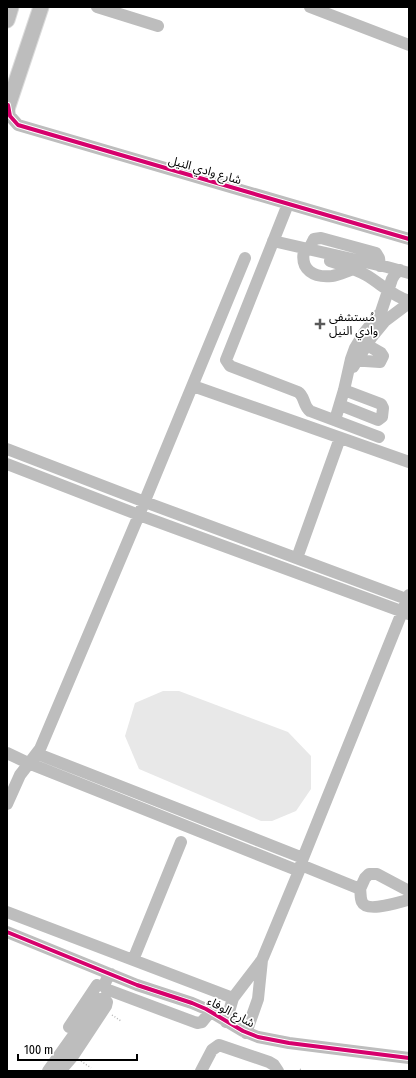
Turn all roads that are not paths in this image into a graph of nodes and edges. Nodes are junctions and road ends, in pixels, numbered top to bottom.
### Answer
1 (11, 7) edge
2 (41, 7) edge
3 (97, 7) edge
4 (310, 7) edge
5 (123, 11) edge
6 (7, 20) edge
7 (158, 26) dead end
8 (409, 45) edge
9 (7, 107) edge
10 (288, 204) junction
11 (409, 239) edge
12 (273, 241) junction
13 (303, 249) junction
14 (245, 258) dead end
15 (376, 265) junction
16 (354, 270) junction
17 (404, 272) edge
18 (368, 276) junction
19 (388, 291) junction
20 (409, 302) edge
21 (363, 343) junction
22 (357, 361) junction
23 (349, 372) junction
24 (193, 386) junction
25 (344, 390) junction
26 (340, 405) junction
27 (335, 420) junction
28 (379, 437) dead end
29 (340, 438) junction
30 (7, 448) edge
31 (409, 462) edge
32 (7, 464) edge
33 (145, 502) junction
34 (139, 515) junction
35 (297, 558) junction
36 (408, 598) edge
37 (406, 613) edge
38 (7, 753) edge
39 (38, 754) junction
40 (28, 763) junction
41 (11, 782) edge
42 (7, 804) edge
43 (188, 813) junction
44 (183, 824) junction
45 (233, 831) junction
46 (180, 842) dead end
47 (227, 842) junction
48 (301, 865) junction
49 (360, 889) junction
50 (409, 889) edge
51 (408, 900) edge
52 (409, 904) edge
53 (7, 912) edge
54 (7, 932) edge
55 (133, 960) junction
56 (262, 960) junction
57 (110, 974) junction
58 (97, 985) dead end
59 (233, 998) junction
60 (90, 1003) junction
61 (210, 1012) junction
62 (226, 1022) junction
63 (69, 1027) dead end
64 (246, 1032) junction
65 (409, 1058) edge
66 (55, 1069) edge
67 (201, 1071) edge
68 (278, 1071) edge

1 - 6 main road
2 - 9 main road
3 - 5 street
4 - 8 street
5 - 7 street
9 - 10 street, شارع وادي النيل
10 - 11 street, شارع وادي النيل
10 - 12 street
12 - 13 street
12 - 27 street
13 - 15 street
13 - 16 street
13 - 16 street
14 - 24 street
15 - 17 street
15 - 18 street
16 - 18 street
17 - 19 street
18 - 19 street
19 - 20 street
19 - 21 street
20 - 21 street
21 - 22 street
21 - 22 street
21 - 23 street
22 - 23 street
23 - 25 street
24 - 29 street
24 - 33 street
25 - 26 street
25 - 26 street
26 - 27 street
27 - 28 street
29 - 31 street
29 - 35 street
30 - 33 street
32 - 34 street
33 - 34 street
33 - 35 street
34 - 37 street
34 - 39 street
35 - 36 street
36 - 37 street
37 - 48 street
38 - 40 street
39 - 40 street
39 - 43 street
40 - 41 street
40 - 44 street
41 - 42 street
43 - 44 street
43 - 45 street
44 - 47 street
45 - 47 street
45 - 48 street
46 - 55 street
47 - 48 street
48 - 49 street
48 - 56 street
49 - 50 street
49 - 51 street
50 - 51 street
51 - 52 street
53 - 55 street
54 - 57 street, شارع الوفاء
55 - 59 street
56 - 59 street
56 - 64 street
57 - 61 street, شارع الوفاء
57 - 61 street
58 - 60 street
59 - 62 street
60 - 63 street
60 - 66 street
61 - 62 street, شارع الوفاء
62 - 64 street, شارع الوفاء
64 - 65 street, شارع الوفاء
67 - 68 street

